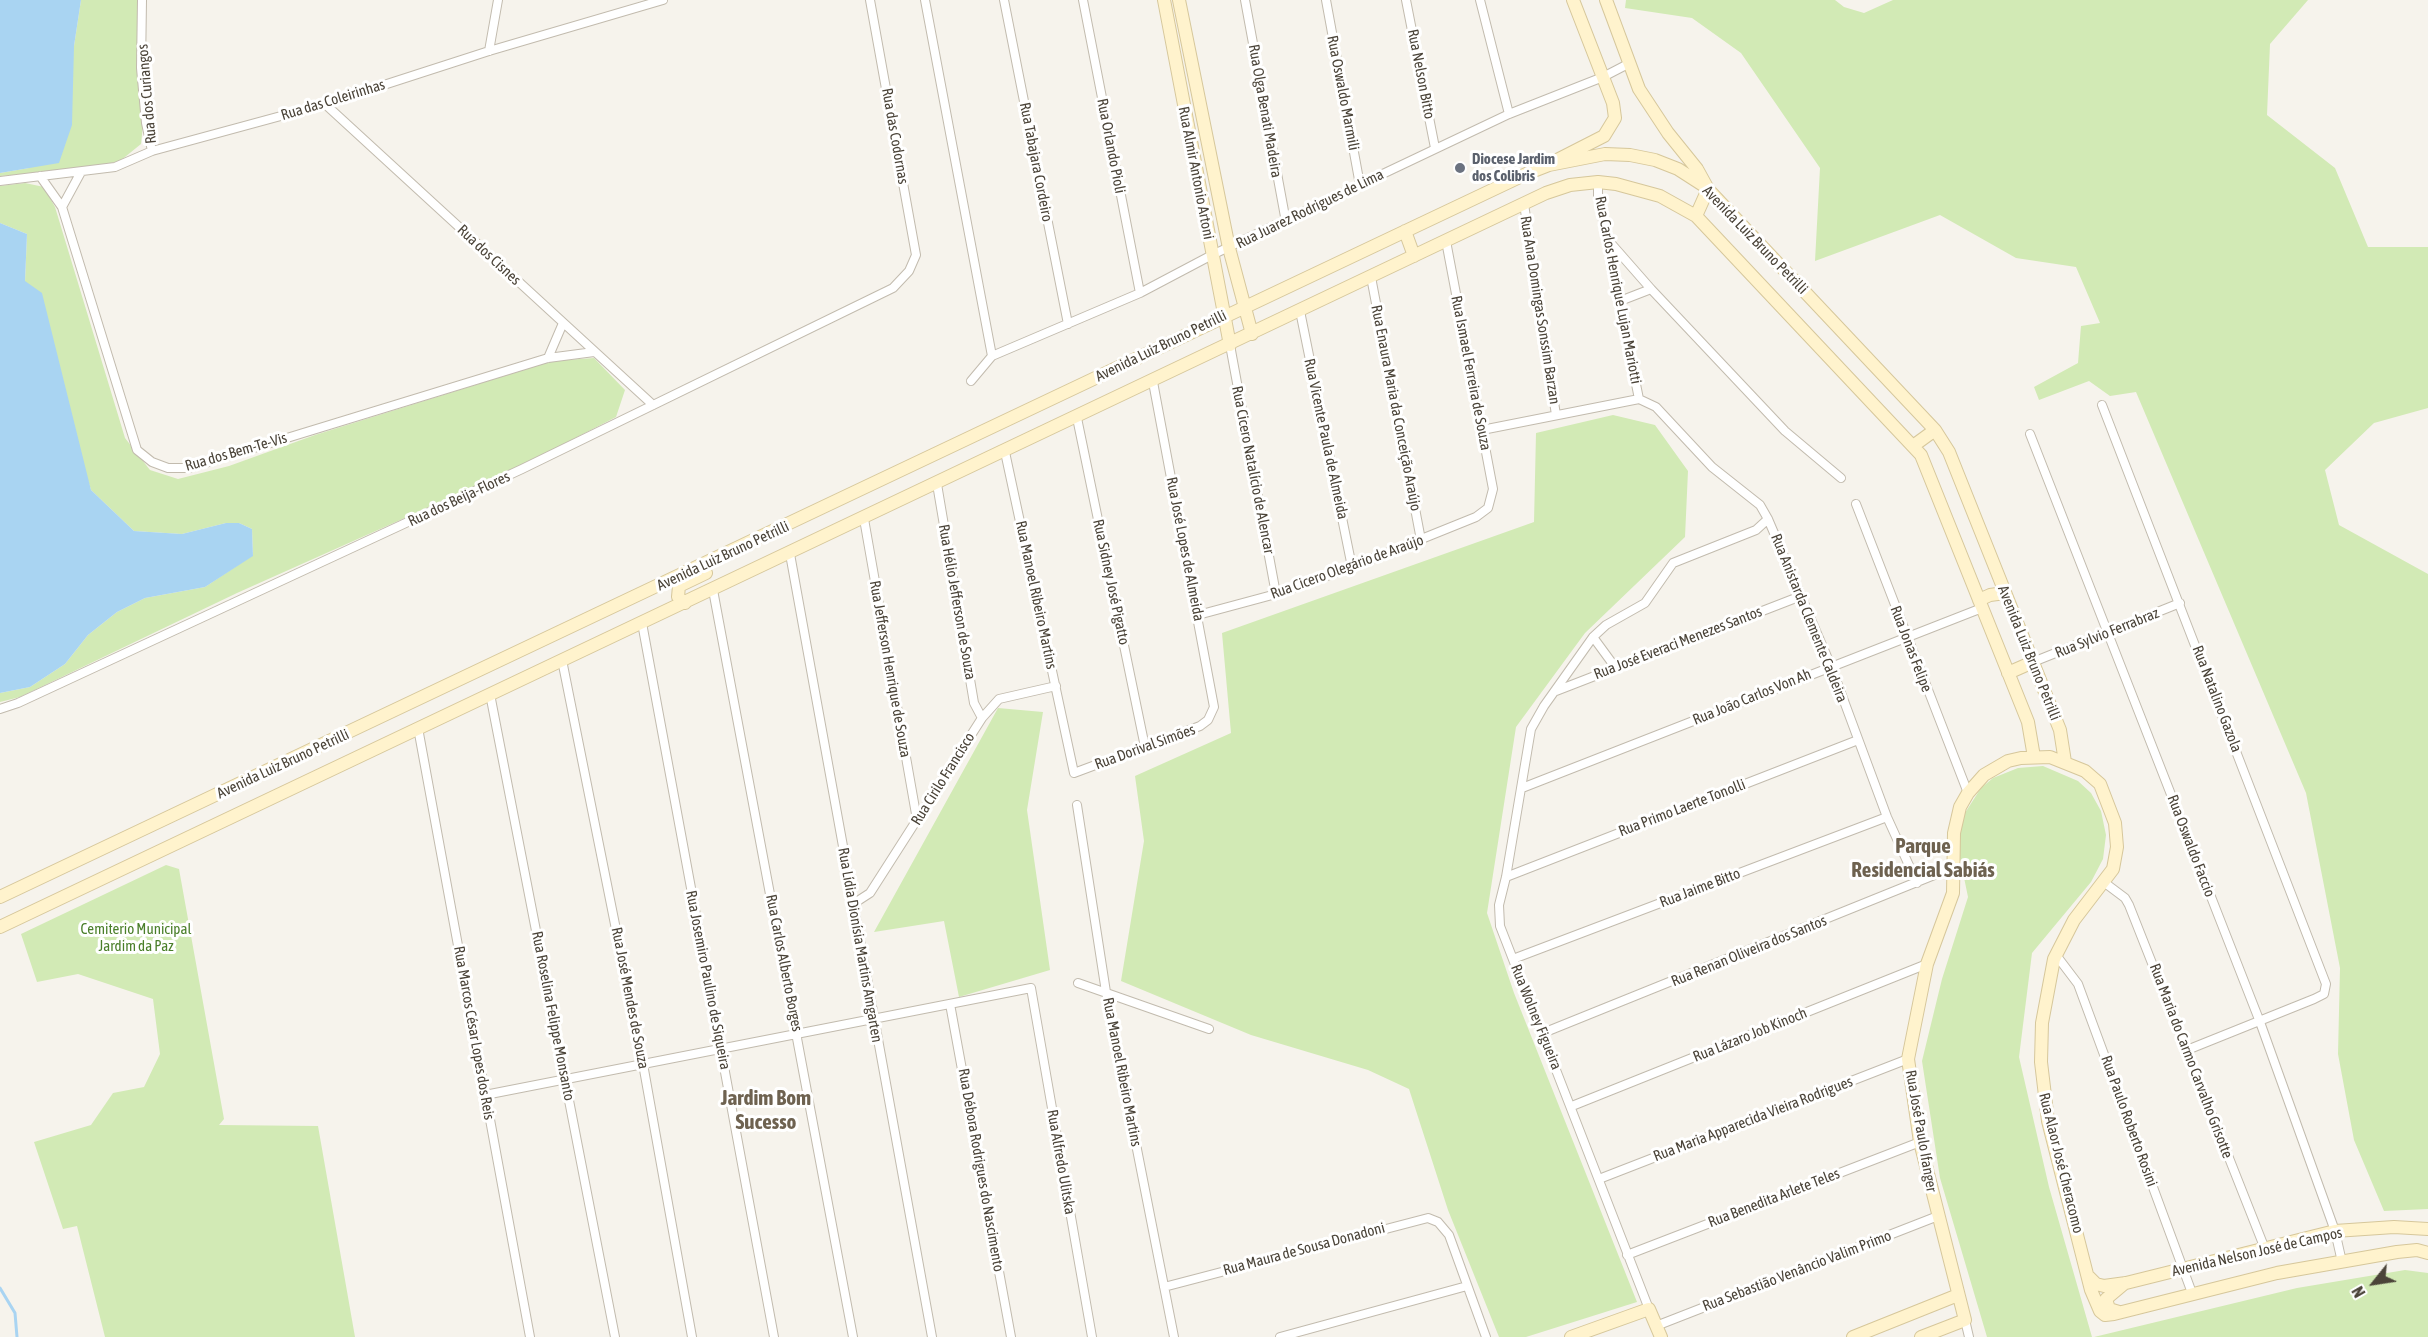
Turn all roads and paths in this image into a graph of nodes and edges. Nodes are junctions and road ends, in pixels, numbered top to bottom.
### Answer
1 (142, 0) edge
2 (498, 0) edge
3 (663, 0) edge
4 (870, 0) edge
5 (925, 0) edge
6 (1004, 0) edge
7 (1083, 0) edge
8 (1164, 0) edge
9 (1179, 0) edge
10 (1245, 0) edge
11 (1326, 0) edge
12 (1406, 0) edge
13 (1480, 0) edge
14 (1573, 0) edge
15 (1606, 0) edge
16 (489, 51) junction
17 (1628, 64) junction
18 (1603, 77) junction
19 (325, 104) junction
20 (1509, 114) junction
21 (1435, 148) junction
22 (152, 151) junction
23 (1549, 165) junction
24 (81, 172) junction
25 (40, 176) junction
26 (0, 181) edge
27 (1598, 182) junction
28 (1360, 185) junction
29 (1708, 189) junction
30 (1524, 204) junction
31 (62, 207) junction
32 (1696, 216) junction
33 (1286, 222) junction
34 (1405, 231) junction
35 (1607, 239) junction
36 (1446, 242) junction
37 (1229, 248) junction
38 (1212, 255) junction
39 (1414, 256) junction
40 (909, 272) joint
41 (1371, 277) junction
42 (1651, 289) junction
43 (1140, 292) junction
44 (1620, 300) junction
45 (1243, 307) junction
46 (1300, 312) junction
47 (1226, 316) junction
48 (563, 323) junction
49 (1068, 324) junction
50 (1252, 334) junction
51 (1230, 345) junction
52 (594, 352) junction
53 (993, 356) junction
54 (548, 358) junction
55 (971, 381) dead end
56 (1153, 382) junction
57 (1639, 399) junction
58 (653, 405) junction
59 (2102, 405) dead end
60 (1556, 415) junction
61 (1077, 418) junction
62 (1482, 430) junction
63 (1935, 430) junction
64 (2030, 434) dead end
65 (1913, 446) junction
66 (1005, 452) junction
67 (1841, 478) dead end
68 (937, 484) junction
69 (1491, 504) joint
70 (1856, 504) dead end
71 (864, 519) junction
72 (1768, 519) junction
73 (1421, 540) junction
74 (742, 547) junction
75 (790, 554) junction
76 (1352, 567) junction
77 (652, 589) junction
78 (713, 590) junction
79 (2006, 593) junction
80 (1276, 594) junction
81 (1801, 596) junction
82 (685, 603) junction
83 (2180, 603) junction
84 (1981, 604) junction
85 (664, 612) junction
86 (1198, 615) junction
87 (642, 623) junction
88 (2108, 632) junction
89 (1906, 636) junction
90 (1593, 637) junction
91 (562, 660) junction
92 (2033, 662) junction
93 (1831, 666) junction
94 (1615, 667) junction
95 (2008, 673) junction
96 (1056, 686) junction
97 (1555, 691) junction
98 (490, 694) junction
99 (0, 709) edge
100 (1211, 715) joint
101 (982, 718) junction
102 (418, 728) junction
103 (1858, 740) junction
104 (1145, 747) junction
105 (2034, 757) junction
106 (2065, 762) junction
107 (1074, 773) joint
108 (1522, 788) junction
109 (1968, 793) junction
110 (1077, 805) dead end
111 (920, 817) junction
112 (1887, 817) junction
113 (1954, 867) junction
114 (1506, 877) junction
115 (2104, 882) junction
116 (1917, 883) junction
117 (0, 897) edge
118 (853, 904) junction
119 (0, 927) edge
120 (2056, 955) junction
121 (1513, 959) junction
122 (1928, 964) junction
123 (1078, 983) dead end
124 (1106, 992) junction
125 (950, 1004) junction
126 (873, 1019) junction
127 (2260, 1022) junction
128 (1209, 1029) dead end
129 (1543, 1033) junction
130 (797, 1034) junction
131 (721, 1048) junction
132 (2187, 1050) junction
133 (1908, 1059) junction
134 (643, 1064) junction
135 (566, 1079) junction
136 (485, 1095) junction
137 (1572, 1106) junction
138 (1920, 1142) junction
139 (1599, 1179) junction
140 (1938, 1216) junction
141 (2428, 1229) edge
142 (2335, 1231) junction
143 (2265, 1249) junction
144 (2428, 1252) edge
145 (1627, 1255) junction
146 (2342, 1262) junction
147 (2184, 1268) junction
148 (2089, 1277) junction
149 (2126, 1283) junction
150 (1467, 1286) junction
151 (1164, 1287) junction
152 (2192, 1293) junction
153 (1958, 1295) junction
154 (1649, 1309) junction
155 (2124, 1312) junction
156 (2105, 1315) joint
157 (1965, 1320) junction
158 (1659, 1331) edge
159 (530, 1337) edge
160 (615, 1337) edge
161 (692, 1337) edge
162 (774, 1337) edge
163 (853, 1337) edge
164 (932, 1337) edge
165 (1011, 1337) edge
166 (1092, 1337) edge
167 (1174, 1337) edge
168 (1280, 1337) edge
169 (1486, 1337) edge
170 (1571, 1337) edge
171 (1853, 1337) edge
172 (1921, 1337) edge
173 (1969, 1337) edge

1 - 22 street, Rua dos Curiangos
2 - 16 street
3 - 16 street, Rua das Coleirinhas
4 - 40 street, Rua das Codornas
5 - 53 street
6 - 49 street, Rua Tabajara Cordeiro
7 - 43 street, Rua Orlando Pioli
8 - 38 main road, Rua Almir Antonio Artoni
9 - 37 main road, Rua Almir Antonio Artoni
10 - 33 street, Rua Olga Benati Madeira
11 - 28 street, Rua Oswaldo Marmili
12 - 21 street, Rua Nelson Bitto
13 - 20 street
14 - 18 main road
15 - 17 main road
16 - 19 street, Rua das Coleirinhas
17 - 18 street, Rua Juarez Rodrigues de Lima
17 - 29 main road
18 - 20 street, Rua Juarez Rodrigues de Lima
18 - 23 main road
19 - 22 street, Rua das Coleirinhas
19 - 48 street, Rua dos Cisnes
20 - 21 street, Rua Juarez Rodrigues de Lima
21 - 28 street, Rua Juarez Rodrigues de Lima
22 - 24 street, Rua das Coleirinhas
23 - 29 main road, Avenida Luiz Bruno Petrilli
23 - 34 main road, Avenida Luiz Bruno Petrilli
24 - 25 street, Rua das Coleirinhas
24 - 31 street
25 - 26 street, Rua das Coleirinhas
25 - 31 street, Rua dos Bem-Te-Vis
27 - 30 main road, Avenida Luiz Bruno Petrilli
27 - 32 main road, Avenida Luiz Bruno Petrilli
27 - 35 street, Rua Carlos Henrique Lujan Mariotti
28 - 33 street, Rua Juarez Rodrigues de Lima
29 - 32 main road
29 - 63 main road, Avenida Luiz Bruno Petrilli
30 - 36 main road, Avenida Luiz Bruno Petrilli
30 - 60 street, Rua Ana Domingas Sonssim Barzan
31 - 54 street, Rua dos Bem-Te-Vis
32 - 65 main road, Avenida Luiz Bruno Petrilli
33 - 37 street, Rua Juarez Rodrigues de Lima
34 - 39 main road
34 - 45 main road, Avenida Luiz Bruno Petrilli
35 - 42 street
35 - 44 street, Rua Carlos Henrique Lujan Mariotti
36 - 39 main road, Avenida Luiz Bruno Petrilli
36 - 62 street, Rua Ismael Ferreira de Souza
37 - 38 street, Rua Juarez Rodrigues de Lima
37 - 45 main road, Rua Almir Antonio Artoni
38 - 43 street, Rua Juarez Rodrigues de Lima
38 - 47 main road, Rua Almir Antonio Artoni
39 - 41 main road, Avenida Luiz Bruno Petrilli
40 - 58 street, Rua dos Beija-Flores
41 - 46 main road, Avenida Luiz Bruno Petrilli
41 - 73 street, Rua Enaura Maria da Conceição Araújo
42 - 44 street
42 - 67 street
43 - 49 street, Rua Juarez Rodrigues de Lima
44 - 57 street, Rua Carlos Henrique Lujan Mariotti
45 - 47 main road, Avenida Luiz Bruno Petrilli
45 - 50 main road, Rua Almir Antonio Artoni
46 - 50 main road, Avenida Luiz Bruno Petrilli
46 - 76 street, Rua Vicente Paula de Almeida
47 - 51 main road, Rua Almir Antonio Artoni
47 - 74 main road, Avenida Luiz Bruno Petrilli
48 - 52 street, Rua dos Cisnes
48 - 54 street
49 - 53 street, Rua Juarez Rodrigues de Lima
50 - 51 main road, Avenida Luiz Bruno Petrilli
51 - 56 main road, Avenida Luiz Bruno Petrilli
51 - 80 street, Rua Cicero Natalício de Alencar
52 - 54 street, Rua dos Bem-Te-Vis
52 - 58 street, Rua dos Cisnes
53 - 55 street
56 - 61 main road, Avenida Luiz Bruno Petrilli
56 - 86 street, Rua José Lopes de Almeida
57 - 60 street
57 - 72 street, Rua Anistarda Clemente Caldeira
58 - 99 street, Rua dos Beija-Flores
59 - 83 street, Rua Natalino Gazola
60 - 62 street
61 - 66 main road, Avenida Luiz Bruno Petrilli
61 - 104 street, Rua Sidney José Pigatto
62 - 69 street, Rua Ismael Ferreira de Souza
63 - 65 main road
63 - 79 main road, Avenida Luiz Bruno Petrilli
64 - 88 street, Rua Oswaldo Faccio
65 - 84 main road, Avenida Luiz Bruno Petrilli
66 - 68 main road, Avenida Luiz Bruno Petrilli
66 - 96 street, Rua Manoel Ribeiro Martins
68 - 71 main road, Avenida Luiz Bruno Petrilli
68 - 101 street, Rua Hélio Jefferson de Souza
69 - 73 street, Rua Cicero Olegário de Araújo
70 - 89 street, Rua Jonas Felipe
71 - 75 main road, Avenida Luiz Bruno Petrilli
71 - 111 street, Rua Jefferson Henrique de Souza
72 - 81 street, Rua Anistarda Clemente Caldeira
72 - 90 street, Rua Wolney Figueira
73 - 76 street, Rua Cicero Olegário de Araújo
74 - 77 main road, Avenida Luiz Bruno Petrilli
74 - 82 main road
75 - 78 main road, Avenida Luiz Bruno Petrilli
75 - 118 street, Rua Lídia Dionísia Martins Amgarten
76 - 80 street, Rua Cicero Olegário de Araújo
77 - 85 main road
77 - 117 main road, Avenida Luiz Bruno Petrilli
78 - 82 main road, Avenida Luiz Bruno Petrilli
78 - 130 street, Rua Carlos Alberto Borges
79 - 84 main road
79 - 92 main road, Avenida Luiz Bruno Petrilli
80 - 86 street, Rua Cicero Olegário de Araújo
81 - 93 street, Rua Anistarda Clemente Caldeira
81 - 94 street, Rua José Everaci Menezes Santos
82 - 85 main road, Avenida Luiz Bruno Petrilli
83 - 88 street, Rua Sylvio Ferrabraz
83 - 127 street, Rua Natalino Gazola
84 - 89 street, Rua João Carlos Von Ah
84 - 95 main road, Avenida Luiz Bruno Petrilli
85 - 87 main road, Avenida Luiz Bruno Petrilli
86 - 100 street, Rua José Lopes de Almeida
87 - 91 main road, Avenida Luiz Bruno Petrilli
87 - 131 street, Rua Josemiro Paulino de Siqueira
88 - 92 street, Rua Sylvio Ferrabraz
88 - 127 street, Rua Oswaldo Faccio
89 - 93 street, Rua João Carlos Von Ah
89 - 109 street, Rua Jonas Felipe
90 - 94 street
90 - 97 street, Rua Wolney Figueira
91 - 98 main road, Avenida Luiz Bruno Petrilli
91 - 134 street, Rua José Mendes de Souza
92 - 95 main road
92 - 106 main road, Avenida Luiz Bruno Petrilli
93 - 103 street, Rua Anistarda Clemente Caldeira
93 - 108 street, Rua João Carlos Von Ah
94 - 97 street, Rua José Everaci Menezes Santos
95 - 105 main road, Avenida Luiz Bruno Petrilli
96 - 101 street, Rua Cirilo Francisco
96 - 107 street, Rua Manoel Ribeiro Martins
97 - 108 street, Rua Wolney Figueira
98 - 102 main road, Avenida Luiz Bruno Petrilli
98 - 135 street, Rua Roselina Felippe Monsanto
100 - 104 street, Rua Dorival Simões
101 - 111 street, Rua Cirilo Francisco
102 - 119 main road, Avenida Luiz Bruno Petrilli
102 - 136 street, Rua Marcos César Lopes dos Reis
103 - 112 street, Rua Anistarda Clemente Caldeira
103 - 114 street, Rua Primo Laerte Tonolli
104 - 107 street, Rua Dorival Simões
105 - 106 main road, Rua Alaor José Cheracomo
105 - 109 main road, Rua José Paulo Ifanger
106 - 115 main road, Rua Alaor José Cheracomo
108 - 114 street, Rua Wolney Figueira
109 - 113 main road, Rua José Paulo Ifanger
110 - 124 street, Rua Manoel Ribeiro Martins
111 - 118 street, Rua Cirilo Francisco
112 - 116 street, Rua Anistarda Clemente Caldeira
112 - 121 street, Rua Jaime Bitto
113 - 116 street, Rua Renan Oliveira dos Santos
113 - 122 main road, Rua José Paulo Ifanger
114 - 121 street, Rua Wolney Figueira
115 - 120 main road, Rua Alaor José Cheracomo
115 - 132 street, Rua Maria do Carmo Carvalho Grisotte
116 - 129 street, Rua Renan Oliveira dos Santos
118 - 126 street, Rua Lídia Dionísia Martins Amgarten
120 - 147 street, Rua Paulo Roberto Rosini
120 - 148 main road, Rua Alaor José Cheracomo
121 - 129 street, Rua Wolney Figueira
122 - 133 main road, Rua José Paulo Ifanger
122 - 137 street, Rua Lázaro Job Kinoch
123 - 124 street
124 - 128 street
124 - 151 street, Rua Manoel Ribeiro Martins
125 - 126 street
125 - 165 street, Rua Débora Rodrigues do Nascimento
125 - 166 street, Rua Alfredo Ulitska
126 - 130 street
126 - 164 street, Rua Lídia Dionísia Martins Amgarten
127 - 132 street
127 - 142 street, Rua Oswaldo Faccio
129 - 137 street, Rua Wolney Figueira
130 - 131 street
130 - 163 street, Rua Carlos Alberto Borges
131 - 134 street
131 - 162 street, Rua Josemiro Paulino de Siqueira
132 - 143 street, Rua Maria do Carmo Carvalho Grisotte
133 - 138 main road, Rua José Paulo Ifanger
133 - 139 street, Rua Maria Apparecida Vieira Rodrigues
134 - 135 street
134 - 161 street, Rua José Mendes de Souza
135 - 136 street
135 - 160 street, Rua Roselina Felippe Monsanto
136 - 159 street, Rua Marcos César Lopes dos Reis
137 - 139 street, Rua Wolney Figueira
138 - 140 main road, Rua José Paulo Ifanger
138 - 145 street, Rua Benedita Arlete Teles
139 - 145 street, Rua Wolney Figueira
140 - 153 main road, Rua José Paulo Ifanger
140 - 158 street, Rua Sebastião Venâncio Valim Primo
141 - 142 main road, Avenida Nelson José de Campos
142 - 143 main road, Avenida Nelson José de Campos
142 - 146 street, Rua Oswaldo Faccio
143 - 147 main road, Avenida Nelson José de Campos
144 - 146 main road, Avenida Nelson José de Campos
145 - 154 street, Rua Wolney Figueira
146 - 152 main road, Avenida Nelson José de Campos
147 - 149 main road, Avenida Nelson José de Campos
147 - 152 street, Rua Paulo Roberto Rosini
148 - 149 main road, Avenida Nelson José de Campos
148 - 156 main road, Rua Alaor José Cheracomo
149 - 155 main road
150 - 151 street, Rua Maura de Sousa Donadoni
150 - 168 street
150 - 169 street
151 - 167 street, Rua Manoel Ribeiro Martins
152 - 155 main road, Avenida Nelson José de Campos
153 - 157 main road, Rua José Paulo Ifanger
153 - 171 main road
154 - 158 main road, Rua Wolney Figueira
154 - 170 main road
155 - 156 main road, Avenida Nelson José de Campos
157 - 172 main road
157 - 173 street, Rua José Paulo Ifanger

